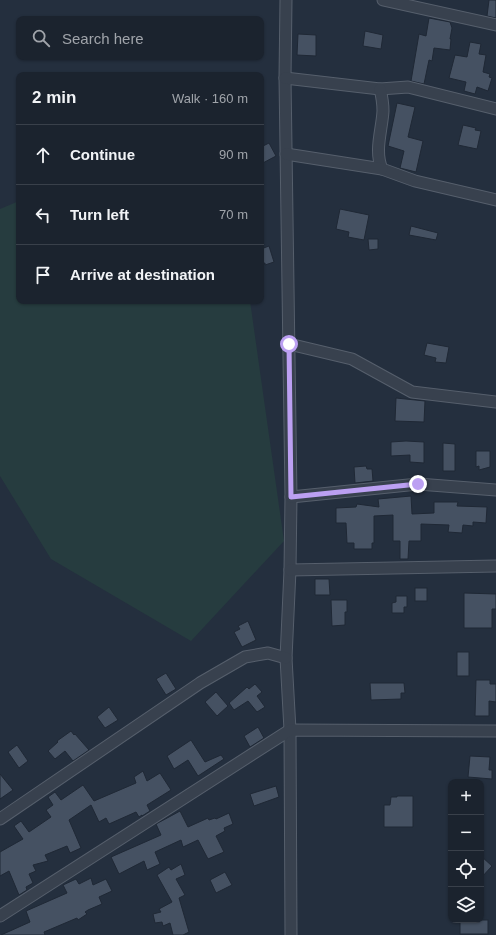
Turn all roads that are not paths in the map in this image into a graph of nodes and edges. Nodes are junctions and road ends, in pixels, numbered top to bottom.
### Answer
1 (286, 0) edge
2 (383, 0) edge
3 (496, 25) edge
4 (285, 78) junction
5 (380, 89) junction
6 (496, 108) edge
7 (286, 154) junction
8 (382, 169) junction
9 (496, 200) edge
10 (289, 344) junction
11 (496, 402) edge
12 (496, 490) edge
13 (291, 497) junction
14 (496, 566) edge
15 (290, 570) junction
16 (286, 658) junction
17 (290, 730) junction
18 (496, 731) edge
19 (0, 819) edge
20 (0, 916) edge
21 (291, 935) edge

1 - 4 street
2 - 3 street
4 - 5 street
4 - 7 street
5 - 6 street
5 - 8 street
7 - 8 street
7 - 10 street
8 - 9 street
10 - 11 street
10 - 13 street
12 - 13 street
13 - 15 street
14 - 15 street
15 - 16 street
16 - 17 street
16 - 19 street
17 - 18 street
17 - 20 street
17 - 21 street

